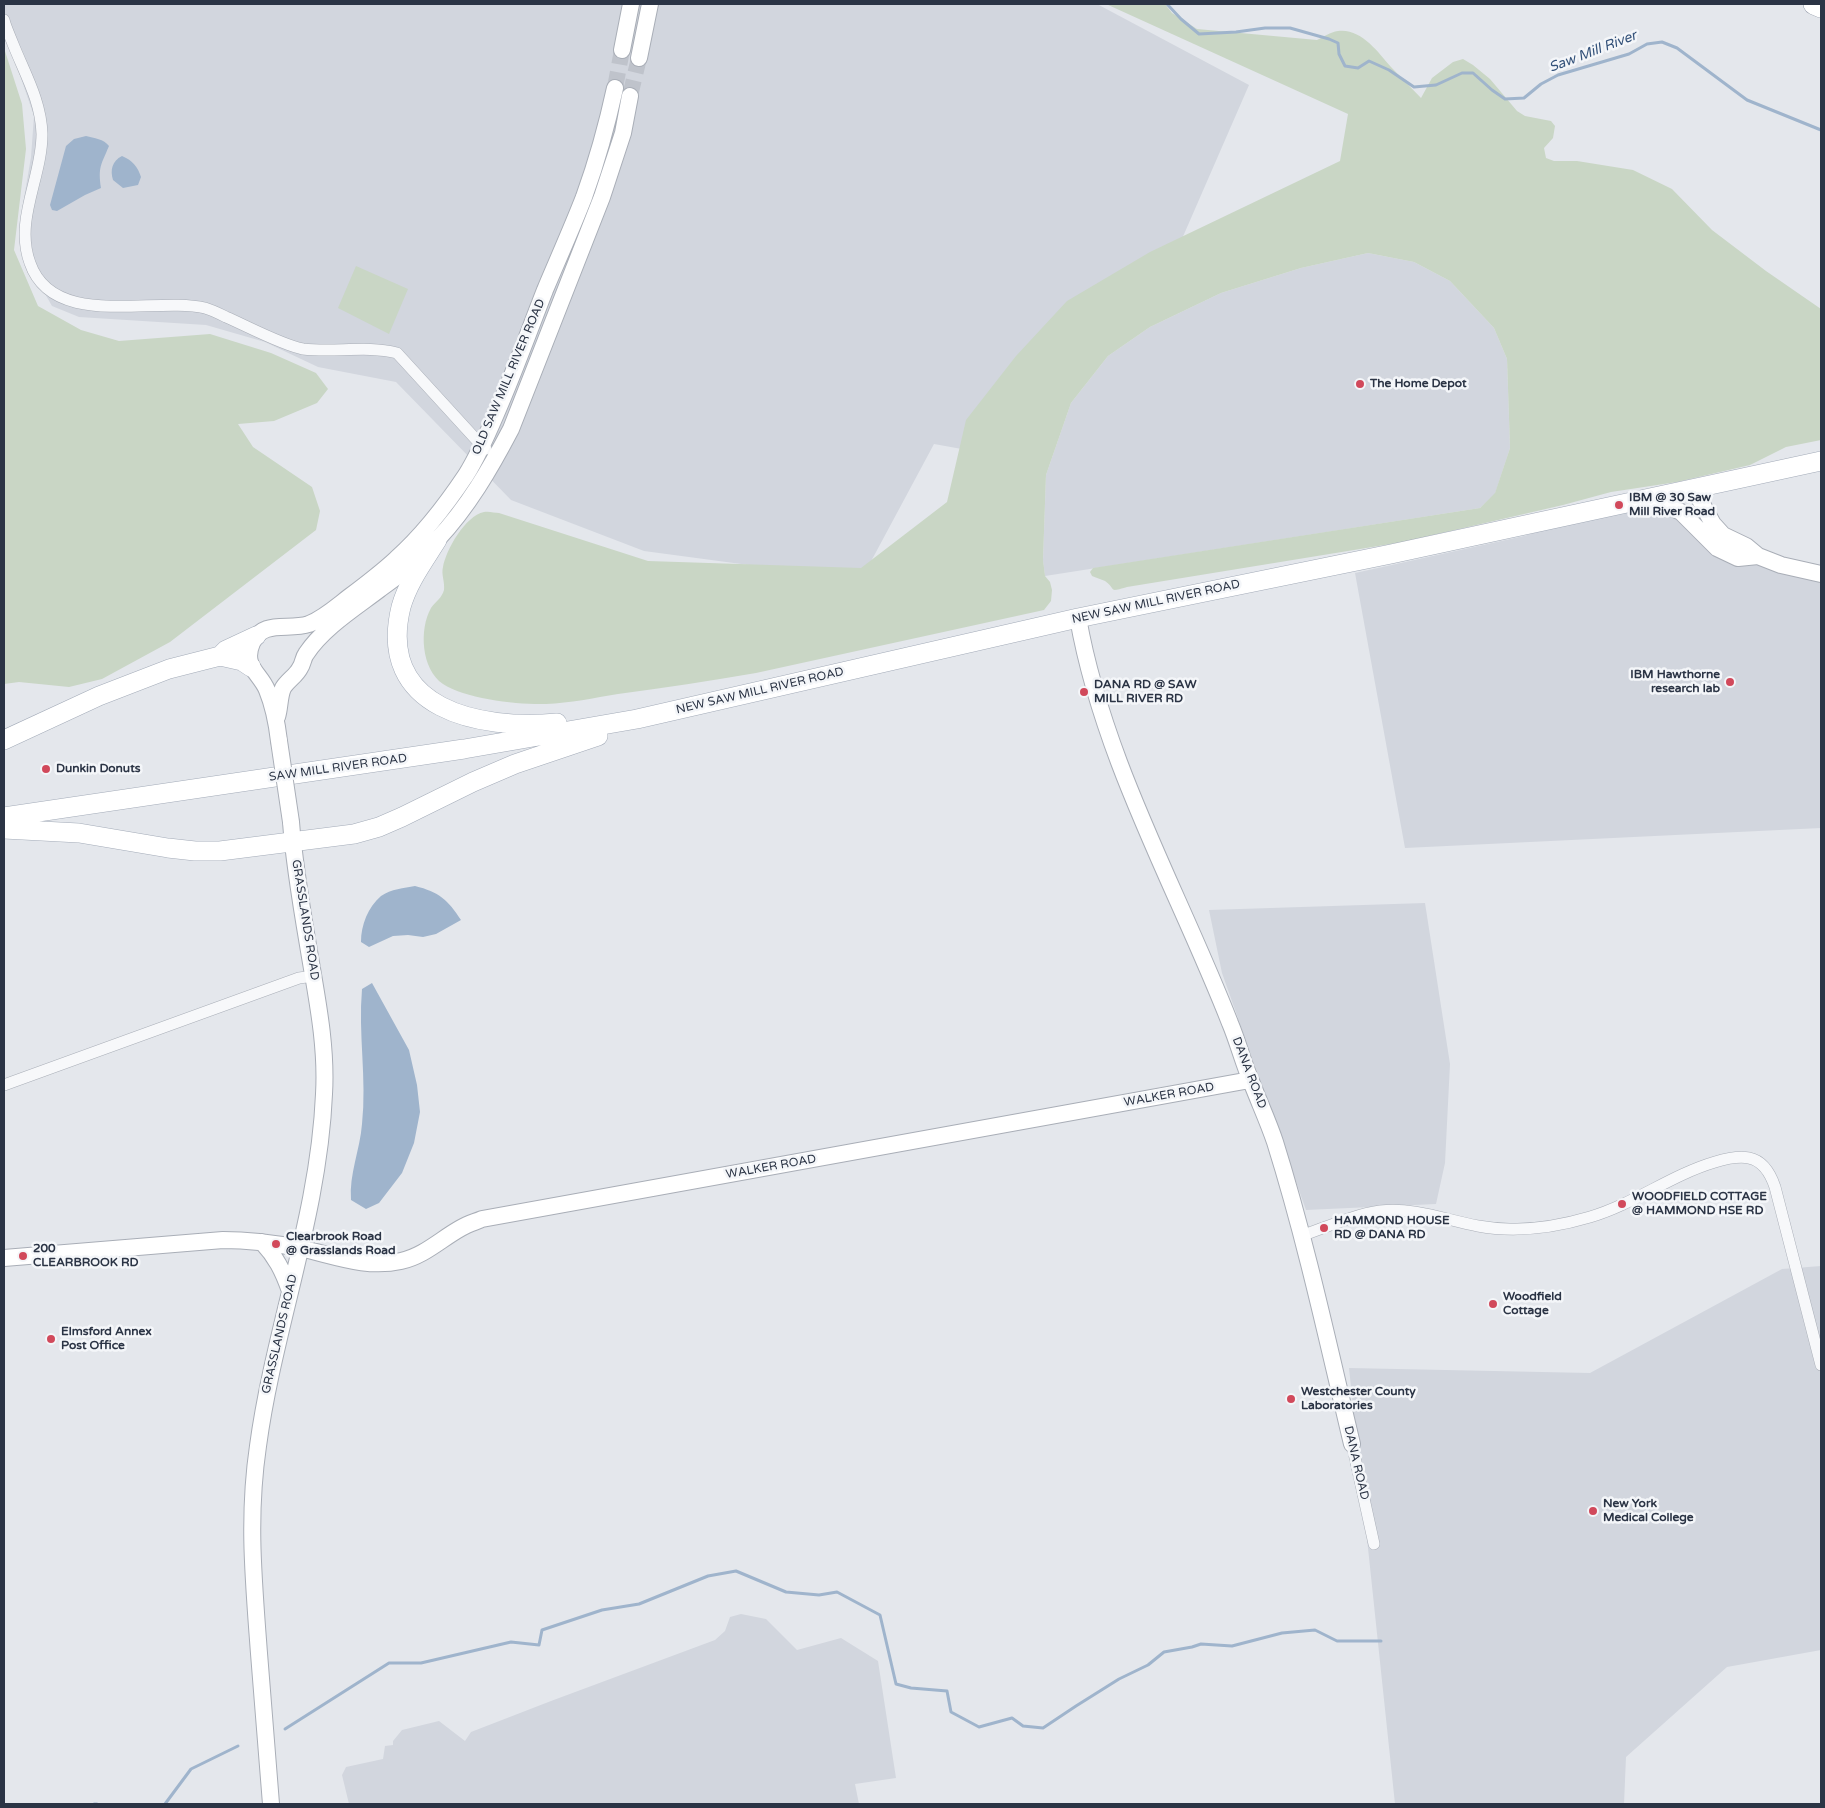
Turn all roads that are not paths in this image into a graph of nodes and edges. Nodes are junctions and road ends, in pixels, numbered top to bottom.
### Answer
1 (631, 4) edge
2 (650, 4) edge
3 (1814, 4) edge
4 (1821, 7) edge
5 (4, 20) edge
6 (622, 50) tunnel mouth
7 (639, 58) tunnel mouth
8 (615, 88) tunnel mouth
9 (630, 96) tunnel mouth
10 (482, 446) junction
11 (498, 456) junction
12 (1821, 461) edge
13 (1694, 489) junction
14 (1642, 500) junction
15 (1696, 528) junction
16 (437, 540) junction
17 (1758, 556) junction
18 (1821, 574) edge
19 (1078, 618) junction
20 (289, 628) junction
21 (256, 636) junction
22 (305, 655) junction
23 (220, 656) junction
24 (256, 673) junction
25 (290, 678) junction
26 (670, 711) junction
27 (276, 718) junction
28 (4, 740) edge
29 (4, 817) edge
30 (4, 829) edge
31 (292, 841) junction
32 (314, 976) junction
33 (1250, 1080) junction
34 (4, 1085) edge
35 (1301, 1236) junction
36 (262, 1242) junction
37 (300, 1248) junction
38 (4, 1258) edge
39 (290, 1291) junction
40 (1821, 1365) edge
41 (1352, 1444) joint
42 (1374, 1544) dead end
43 (270, 1804) edge

1 - 6 street
2 - 7 street
3 - 4 highway
5 - 10 street
8 - 10 street, OLD SAW MILL RIVER ROAD
9 - 11 street, OLD SAW MILL RIVER ROAD
10 - 11 street
10 - 20 street, OLD SAW MILL RIVER ROAD
11 - 16 street, OLD SAW MILL RIVER ROAD
12 - 13 main road
13 - 14 main road
13 - 15 street
13 - 17 street
14 - 15 street
14 - 19 main road, NEW SAW MILL RIVER ROAD
15 - 17 street
16 - 22 street, OLD SAW MILL RIVER ROAD
16 - 26 main road
17 - 18 street
19 - 26 main road, NEW SAW MILL RIVER ROAD
19 - 33 street, DANA ROAD
20 - 21 street, OLD SAW MILL RIVER ROAD
20 - 22 street
21 - 23 main road
21 - 24 street
22 - 25 street, OLD SAW MILL RIVER ROAD
23 - 24 main road
23 - 28 main road
24 - 25 street
24 - 27 street
25 - 27 street, OLD SAW MILL RIVER ROAD
26 - 29 main road, SAW MILL RIVER ROAD
26 - 31 main road
27 - 31 street, GRASSLANDS ROAD, bridge
30 - 31 main road
31 - 32 street, GRASSLANDS ROAD
32 - 34 street
32 - 37 street, GRASSLANDS ROAD
33 - 35 street, DANA ROAD
33 - 37 street, WALKER ROAD
35 - 40 street
35 - 41 street, DANA ROAD
36 - 37 street, WALKER ROAD
36 - 38 street, WALKER ROAD
36 - 39 street
37 - 39 street, GRASSLANDS ROAD
39 - 43 street, GRASSLANDS ROAD
41 - 42 street, DANA ROAD

